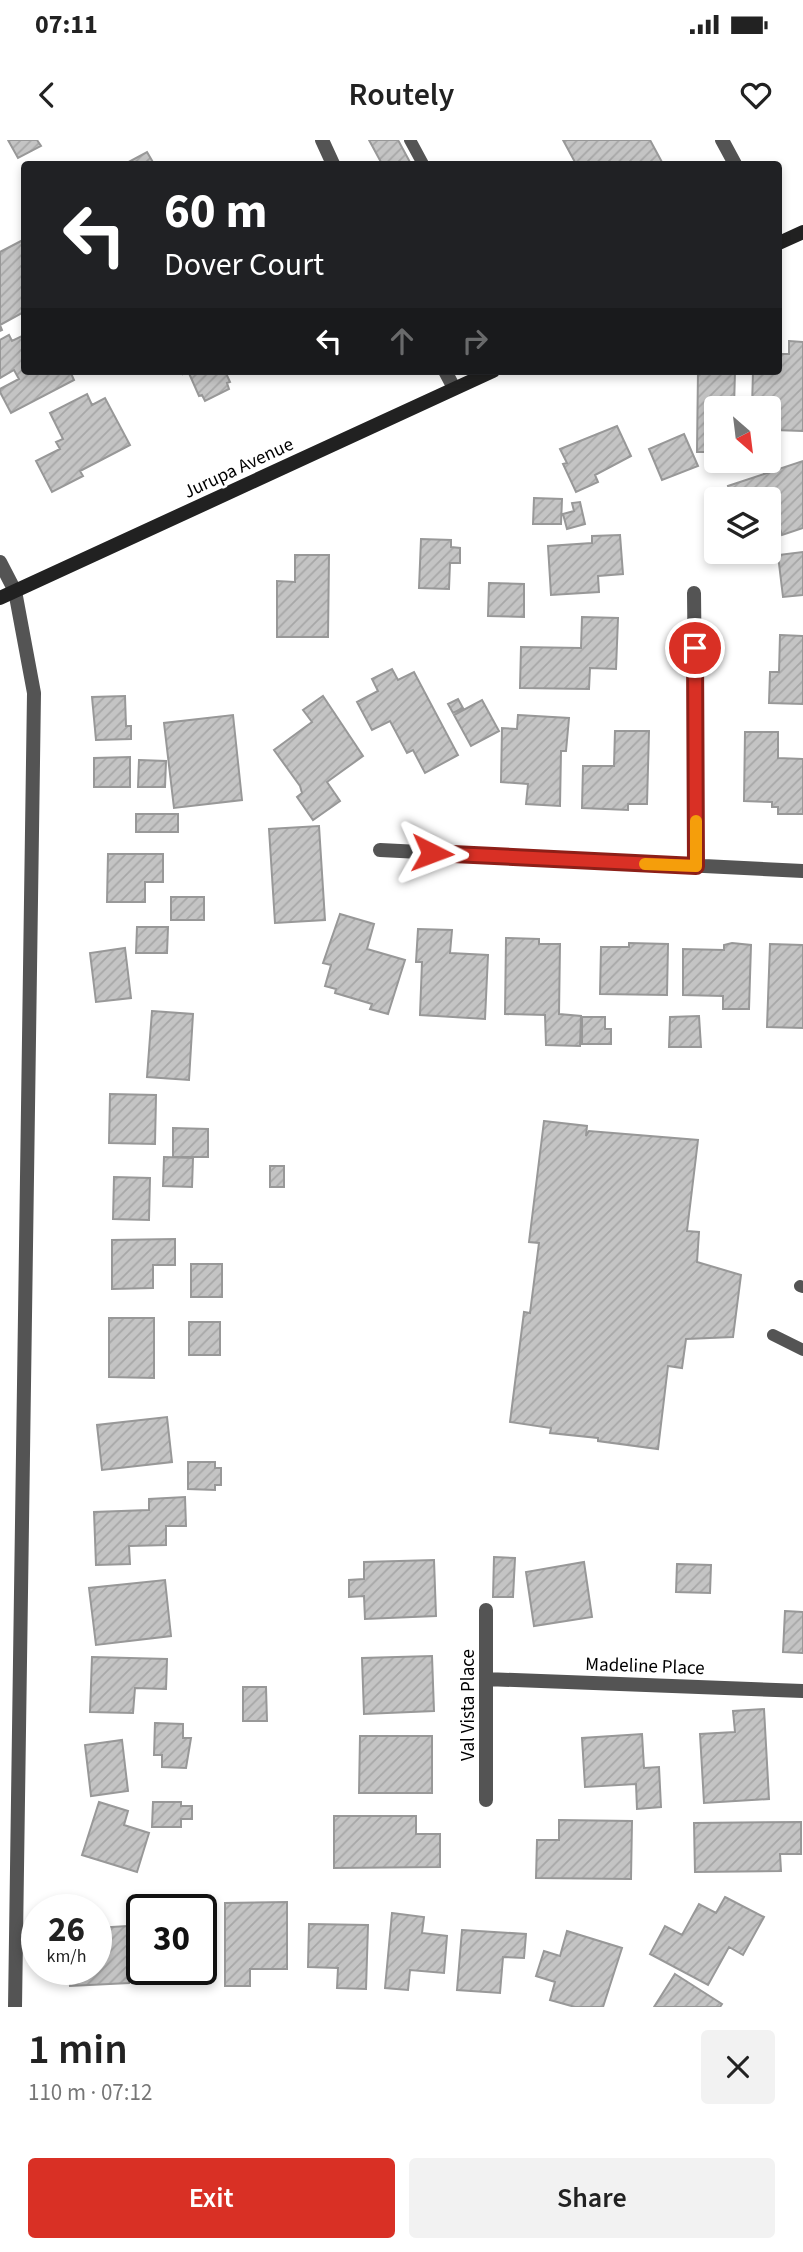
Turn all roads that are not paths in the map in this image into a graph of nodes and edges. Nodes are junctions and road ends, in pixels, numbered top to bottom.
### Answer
1 (322, 140) edge
2 (410, 140) edge
3 (722, 140) edge
4 (332, 161) edge
5 (421, 161) edge
6 (733, 161) edge
7 (803, 232) edge
8 (782, 242) edge
9 (447, 375) edge
10 (484, 375) edge
11 (454, 388) junction
12 (0, 562) edge
13 (15, 591) junction
14 (694, 593) dead end
15 (0, 598) edge
16 (380, 850) dead end
17 (696, 866) junction
18 (803, 871) edge
19 (773, 1335) dead end
20 (803, 1350) edge
21 (486, 1610) dead end
22 (486, 1679) junction
23 (803, 1691) edge
24 (486, 1800) dead end
25 (15, 2007) edge

1 - 4 street
2 - 5 lane
3 - 6 street
7 - 8 main road
9 - 11 street
10 - 11 main road, Jurupa Avenue
11 - 13 main road, Jurupa Avenue
12 - 13 street
13 - 15 main road, Jurupa Avenue
13 - 25 street
14 - 17 street
16 - 17 street
17 - 18 street
19 - 20 lane
21 - 22 street, Val Vista Place
22 - 23 street, Madeline Place
22 - 24 street, Val Vista Place

